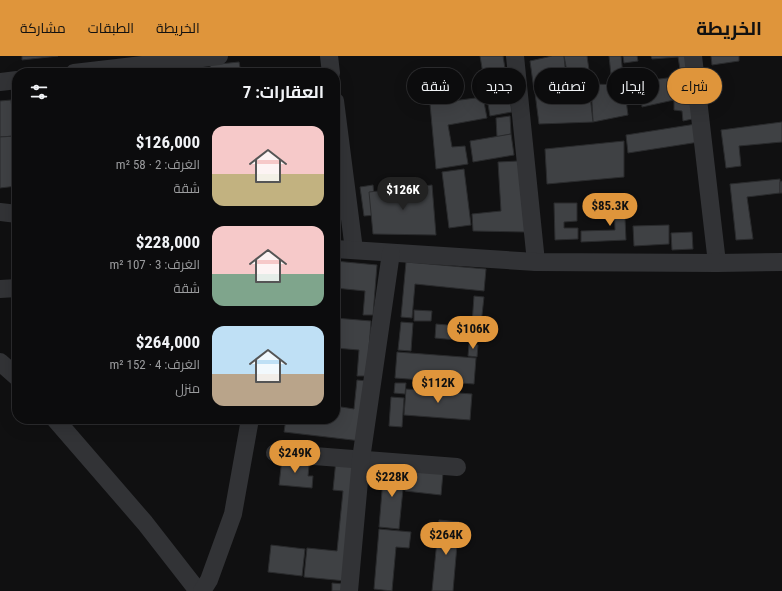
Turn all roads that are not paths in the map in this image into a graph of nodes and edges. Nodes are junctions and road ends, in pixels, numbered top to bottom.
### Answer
1 (219, 56) edge
2 (329, 56) edge
3 (515, 56) edge
4 (693, 56) edge
5 (151, 64) edge
6 (117, 68) edge
7 (330, 68) edge
8 (12, 81) edge
9 (0, 82) edge
10 (340, 140) edge
11 (0, 212) edge
12 (12, 213) edge
13 (340, 249) edge
14 (354, 250) junction
15 (391, 253) junction
16 (536, 262) junction
17 (782, 262) edge
18 (717, 263) junction
19 (12, 288) edge
20 (0, 289) edge
21 (0, 362) edge
22 (12, 373) edge
23 (58, 424) edge
24 (249, 424) edge
25 (275, 453) dead end
26 (361, 460) junction
27 (458, 467) dead end
28 (198, 591) edge
29 (202, 591) edge
30 (349, 591) edge

1 - 5 street
2 - 7 street
3 - 16 street
4 - 18 street
5 - 6 street
8 - 9 street
10 - 14 street
11 - 12 street
13 - 14 street
14 - 15 street
15 - 16 street
15 - 26 street
16 - 18 street
17 - 18 street
19 - 20 street
21 - 22 street
23 - 28 street
24 - 29 street
25 - 26 street
26 - 27 street
26 - 30 street

